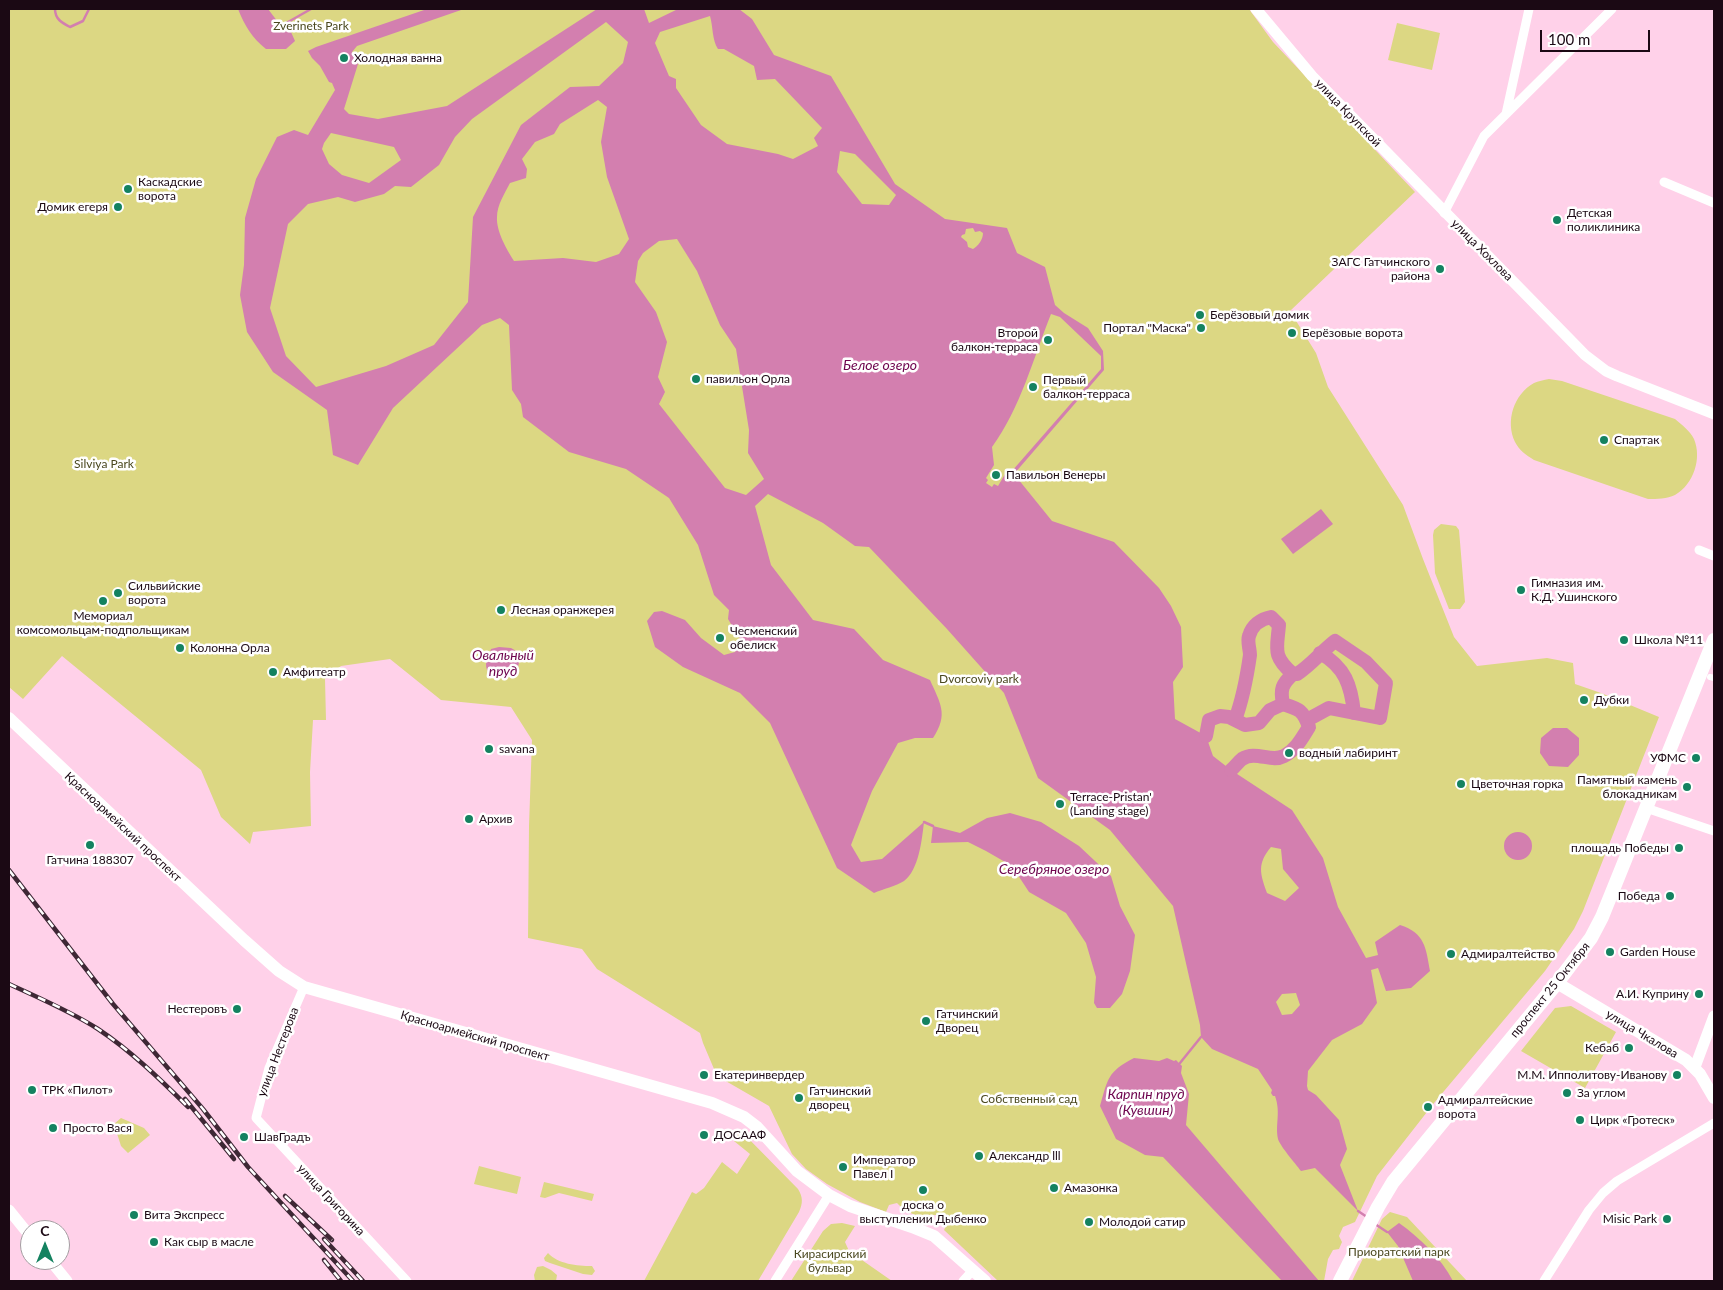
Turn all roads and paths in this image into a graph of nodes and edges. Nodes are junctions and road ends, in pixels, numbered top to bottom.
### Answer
1 (1256, 9) edge
2 (1529, 9) edge
3 (1612, 9) edge
4 (1512, 86) junction
5 (1525, 95) junction
6 (1506, 114) junction
7 (1664, 182) dead end
8 (1714, 203) edge
9 (1444, 213) junction
10 (1714, 414) edge
11 (1699, 550) dead end
12 (1714, 556) edge
13 (1714, 640) edge
14 (9, 718) edge
15 (1646, 808) junction
16 (1714, 831) edge
17 (1557, 983) junction
18 (304, 987) junction
19 (1714, 1016) edge
20 (1695, 1067) junction
21 (1714, 1098) edge
22 (256, 1118) joint
23 (1714, 1123) edge
24 (829, 1195) junction
25 (9, 1210) edge
26 (20, 1224) edge
27 (59, 1270) edge
28 (973, 1270) junction
29 (68, 1281) edge
30 (407, 1281) edge
31 (775, 1281) edge
32 (963, 1281) edge
33 (984, 1281) edge
34 (1340, 1281) edge
35 (1544, 1281) edge

1 - 9 street, улица Крупской
2 - 4 street
3 - 5 street, улица Хохлова
4 - 5 street
4 - 6 street
5 - 6 street, улица Хохлова
6 - 9 street, улица Хохлова
7 - 8 street
9 - 10 street, улица Хохлова
11 - 12 street
13 - 15 main road, проспект 25 Октября
14 - 18 main road, Красноармейский проспект
15 - 16 street
15 - 17 main road, проспект 25 Октября
17 - 20 main road, улица Чкалова
17 - 34 main road, проспект 25 Октября
18 - 22 street, улица Нестерова
18 - 24 main road, Красноармейский проспект
19 - 20 street
20 - 21 main road, улица Чкалова
22 - 30 street, улица Григорина
23 - 35 street
24 - 28 main road, Красноармейский проспект
24 - 31 street
25 - 26 street
27 - 29 street
28 - 32 street
28 - 33 main road, Красноармейский проспект

